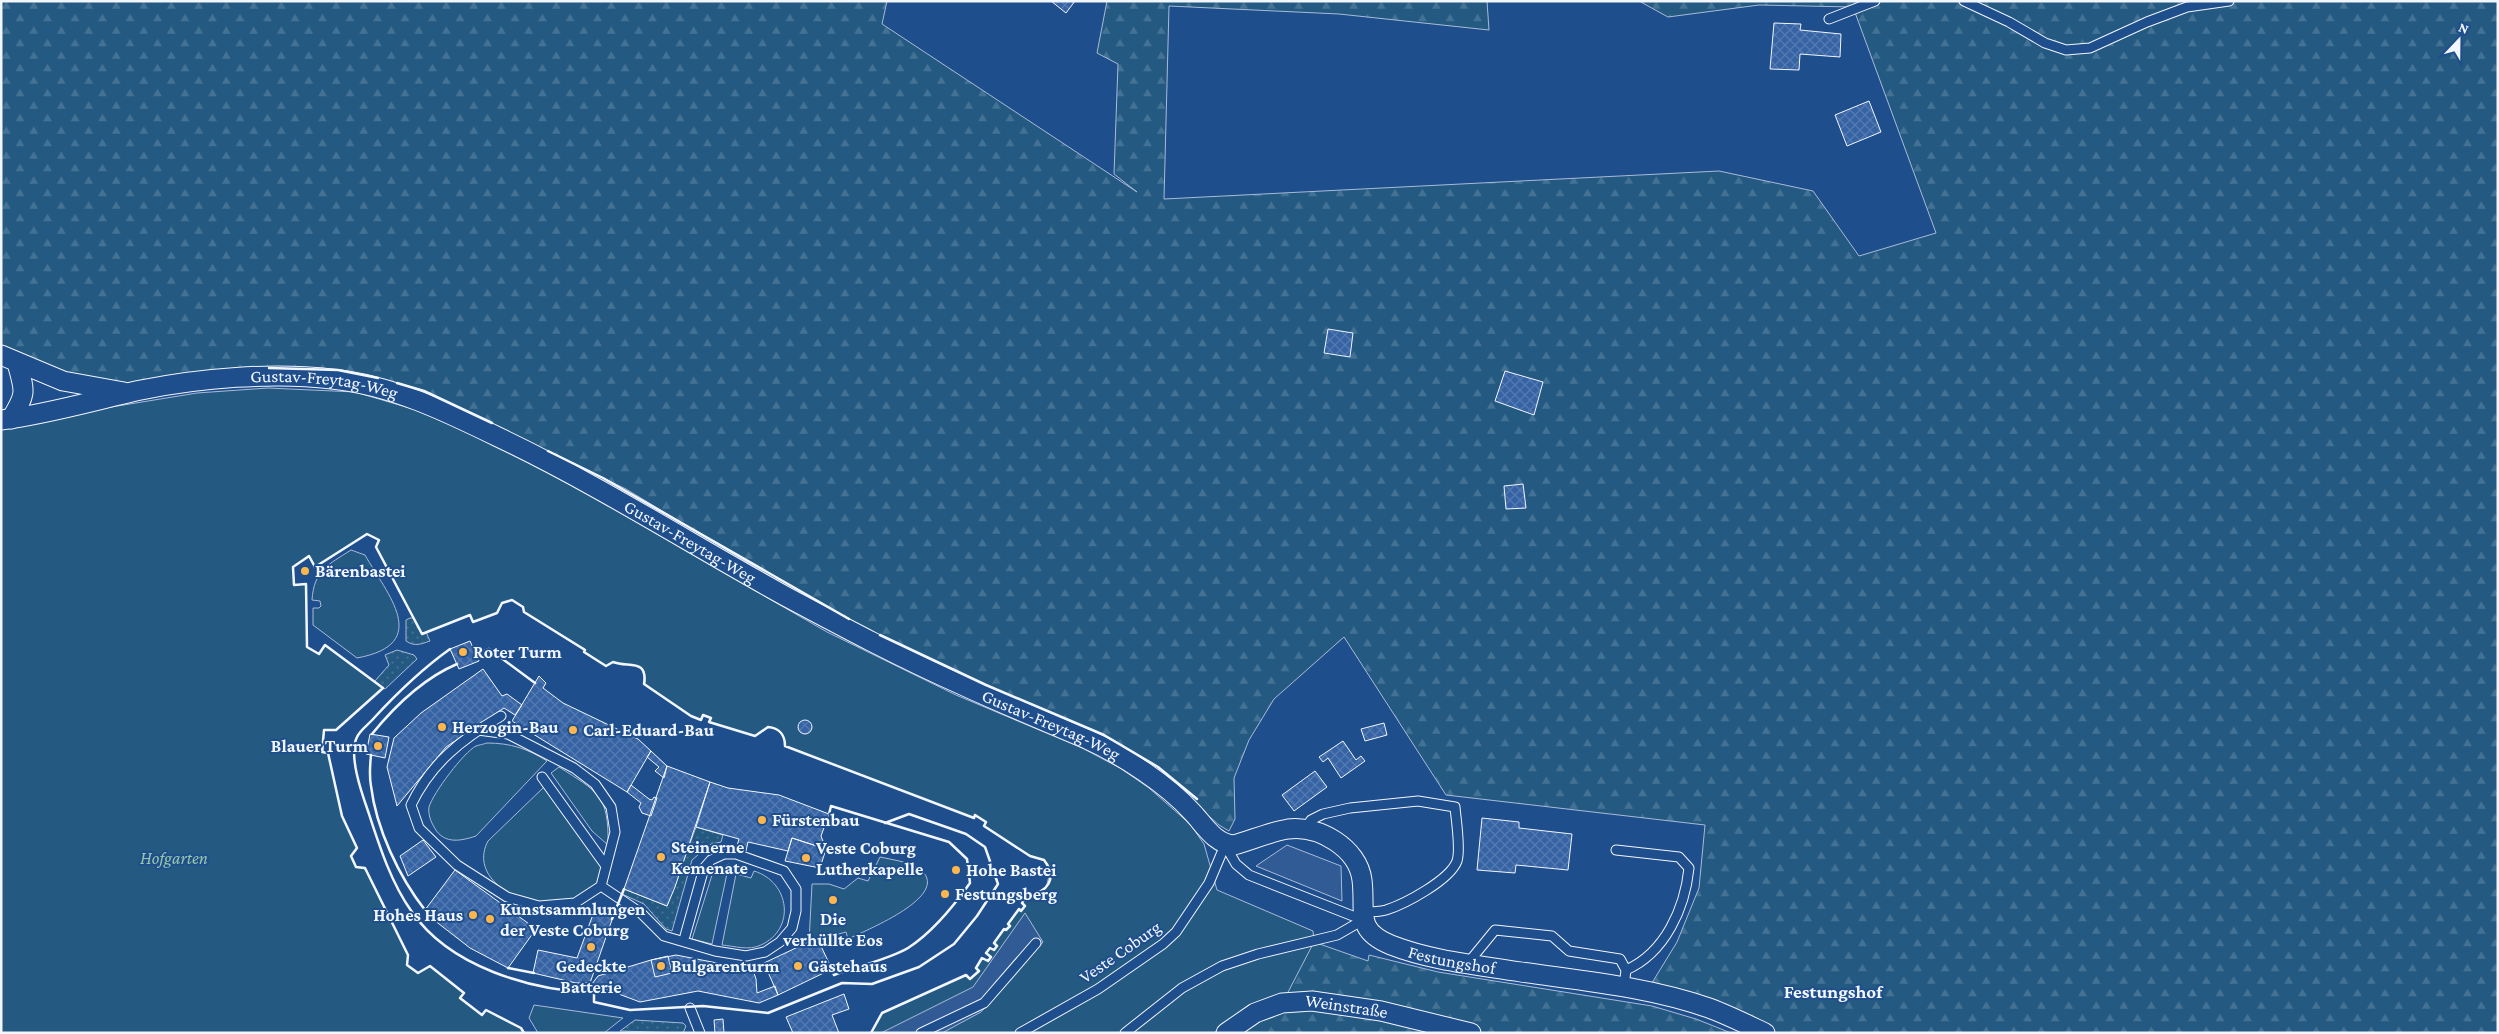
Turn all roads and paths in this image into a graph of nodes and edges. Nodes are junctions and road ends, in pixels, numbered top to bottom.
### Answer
1 (1875, 1) edge
2 (1964, 1) edge
3 (2228, 1) edge
4 (1828, 19) dead end
5 (9, 359) edge
6 (130, 393) junction
7 (6, 420) edge
8 (501, 716) dead end
9 (478, 730) junction
10 (542, 778) dead end
11 (1305, 830) junction
12 (1225, 845) junction
13 (1616, 850) dead end
14 (606, 866) junction
15 (601, 886) junction
16 (1363, 916) junction
17 (685, 936) dead end
18 (1036, 943) dead end
19 (1468, 964) junction
20 (1625, 979) junction
21 (690, 1008) dead end
22 (700, 1033) edge
23 (921, 1033) edge
24 (1020, 1033) edge
25 (1125, 1033) edge
26 (1226, 1033) edge
27 (1471, 1033) edge
28 (1765, 1033) edge

1 - 4 lane
2 - 3 lane
5 - 6 street, Gustav-Freytag-Weg
5 - 7 street
6 - 7 street, Gustav-Freytag-Weg
6 - 12 street, Gustav-Freytag-Weg
8 - 9 lane
9 - 14 lane
9 - 15 lane
10 - 14 lane
11 - 12 street
11 - 16 street
11 - 16 lane
12 - 16 lane
12 - 24 lane, Veste Coburg
13 - 20 lane
14 - 15 lane
15 - 17 lane
16 - 19 street, Festungshof
16 - 25 lane
18 - 23 lane
19 - 20 street, Festungshof
19 - 20 lane
20 - 28 street, Festungshof
21 - 22 lane
26 - 27 street, Weinstraße

